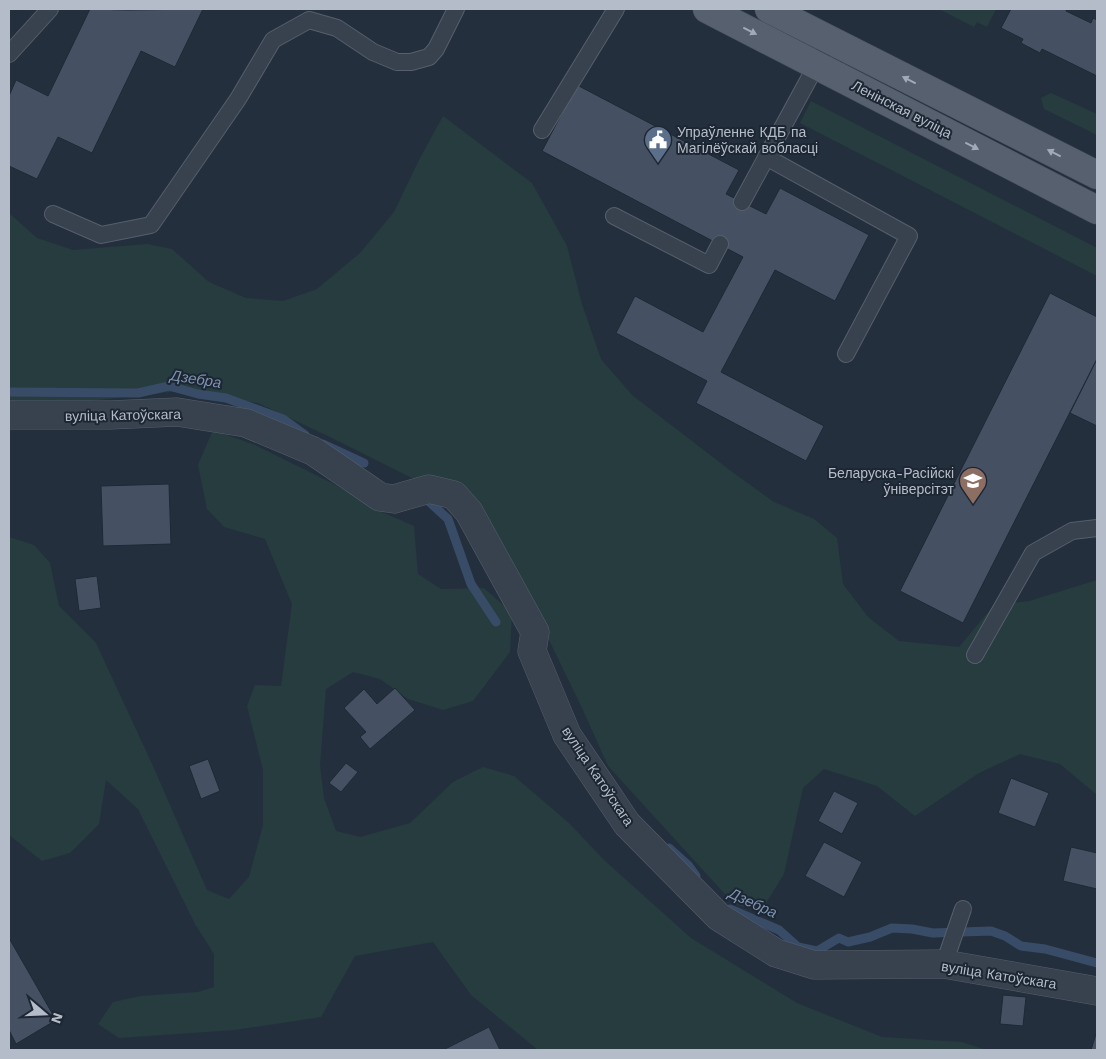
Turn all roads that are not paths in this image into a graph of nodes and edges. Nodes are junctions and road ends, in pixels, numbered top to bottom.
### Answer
1 (50, 9) edge
2 (456, 9) edge
3 (616, 9) edge
4 (707, 9) edge
5 (769, 9) edge
6 (830, 40) junction
7 (9, 54) edge
8 (817, 65) junction
9 (542, 130) dead end
10 (766, 157) junction
11 (1097, 175) edge
12 (742, 202) dead end
13 (1097, 210) edge
14 (53, 214) dead end
15 (614, 216) dead end
16 (720, 244) dead end
17 (846, 354) dead end
18 (9, 415) edge
19 (1097, 528) edge
20 (975, 655) dead end
21 (963, 909) dead end
22 (944, 964) junction
23 (1097, 991) edge

1 - 7 lane
2 - 14 lane
3 - 9 lane
4 -> 8 main road, Ленінская вуліца
5 - 6 main road
6 - 8 lane
11 -> 6 main road
8 - 10 lane
8 -> 13 main road, Ленінская вуліца
10 - 12 lane
10 - 17 lane
15 - 16 lane
18 - 22 street, вуліца Катоўскага
19 - 20 lane
21 - 22 lane
22 - 23 street, вуліца Катоўскага

